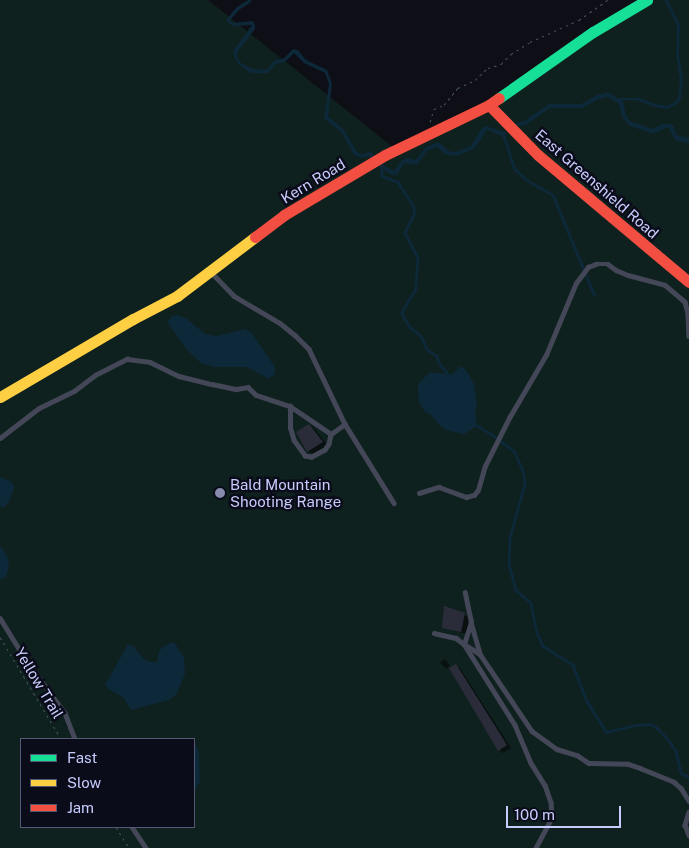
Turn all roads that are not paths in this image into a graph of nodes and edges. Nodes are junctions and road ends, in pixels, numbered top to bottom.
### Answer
1 (647, 0) edge
2 (489, 105) junction
3 (210, 270) junction
4 (689, 282) edge
5 (688, 323) edge
6 (689, 336) edge
7 (0, 398) edge
8 (290, 406) junction
9 (346, 424) junction
10 (331, 434) junction
11 (0, 438) edge
12 (419, 493) dead end
13 (394, 503) dead end
14 (465, 593) dead end
15 (0, 618) edge
16 (471, 622) junction
17 (434, 633) dead end
18 (464, 644) junction
19 (480, 654) junction
20 (75, 738) edge
21 (689, 802) edge
22 (689, 812) edge
23 (133, 828) edge
24 (689, 835) edge
25 (146, 848) edge
26 (536, 848) edge

1 - 2 street, Kern Road
2 - 3 street, Kern Road
2 - 4 street, East Greenshield Road
3 - 7 street, Kern Road
3 - 9 lane
5 - 6 lane
5 - 12 lane
8 - 10 lane
8 - 10 lane
8 - 11 lane
9 - 10 lane
9 - 13 lane
14 - 16 lane
15 - 20 lane
16 - 18 lane
16 - 19 lane
17 - 18 lane
18 - 19 lane
18 - 26 lane
19 - 21 lane
22 - 24 lane
23 - 25 lane

